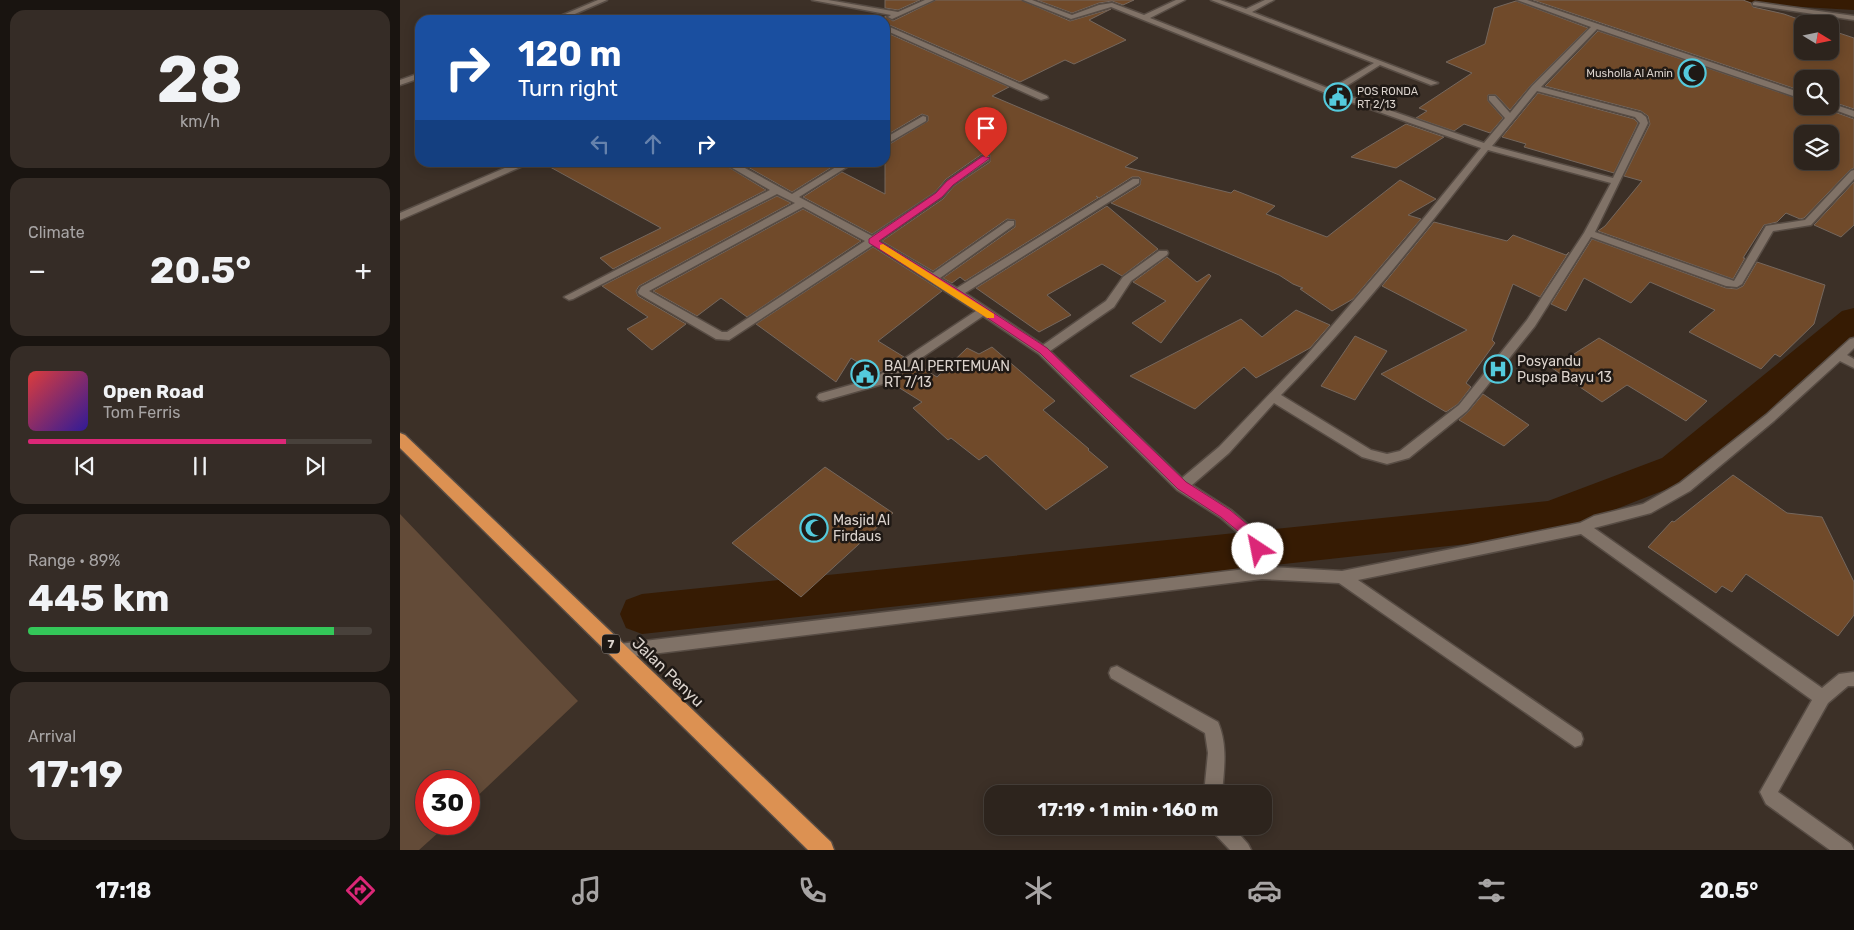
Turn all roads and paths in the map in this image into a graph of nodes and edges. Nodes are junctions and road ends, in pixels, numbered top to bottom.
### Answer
1 (604, 0) edge
2 (815, 0) edge
3 (931, 0) edge
4 (1026, 0) edge
5 (1182, 0) edge
6 (1214, 0) edge
7 (1271, 0) edge
8 (1520, 0) edge
9 (1755, 4) dead end
10 (1246, 12) junction
11 (899, 14) junction
12 (567, 15) edge
13 (890, 18) edge
14 (1144, 18) junction
15 (1854, 18) edge
16 (1596, 26) junction
17 (890, 29) edge
18 (1379, 62) junction
19 (415, 77) edge
20 (400, 83) edge
21 (1434, 83) dead end
22 (1535, 88) junction
23 (1331, 92) junction
24 (1794, 93) edge
25 (1044, 98) dead end
26 (1492, 98) dead end
27 (1839, 109) edge
28 (1854, 114) edge
29 (1510, 118) junction
30 (922, 119) dead end
31 (890, 139) edge
32 (1486, 147) junction
33 (986, 158) dead end
34 (516, 167) edge
35 (735, 167) edge
36 (844, 167) edge
37 (1854, 173) edge
38 (1136, 181) dead end
39 (1616, 182) junction
40 (777, 190) junction
41 (798, 200) junction
42 (400, 217) edge
43 (1011, 223) dead end
44 (1589, 232) junction
45 (872, 241) junction
46 (1162, 253) dead end
47 (933, 278) junction
48 (957, 293) junction
49 (569, 297) dead end
50 (983, 311) junction
51 (1854, 342) edge
52 (1043, 351) junction
53 (1839, 356) junction
54 (1854, 364) edge
55 (1273, 396) junction
56 (823, 397) dead end
57 (400, 439) edge
58 (1182, 486) junction
59 (1583, 528) junction
60 (1261, 566) junction
61 (1342, 577) junction
62 (619, 651) junction
63 (1118, 673) dead end
64 (1854, 679) edge
65 (1822, 698) junction
66 (1575, 739) dead end
67 (1215, 785) edge
68 (1227, 835) edge
69 (823, 850) edge
70 (1241, 850) edge
71 (1845, 850) edge

1 - 12 street
2 - 11 street
3 - 11 street
4 - 14 street
5 - 14 street
6 - 10 street
7 - 10 street
8 - 16 street
9 - 15 street
10 - 18 street
11 - 13 street
14 - 23 street
16 - 22 street
16 - 24 street
17 - 25 street
18 - 21 street
18 - 23 street
19 - 20 street
22 - 29 street
22 - 39 street
23 - 32 street
26 - 29 street
27 - 28 street
29 - 32 street
30 - 31 street
32 - 39 street
32 - 55 street
33 - 45 street
34 - 42 street
35 - 40 street
36 - 41 street
37 - 44 street
38 - 48 street
39 - 44 street
40 - 41 street
40 - 49 street
41 - 45 street
41 - 45 street
43 - 47 street
44 - 55 street
45 - 47 street
46 - 52 street
47 - 48 street
48 - 50 street
50 - 52 street
50 - 56 street
51 - 53 street
52 - 58 street
53 - 54 street
53 - 59 street
55 - 58 street
57 - 62 highway, Jalan Penyu / 7
58 - 60 street
59 - 61 street
59 - 65 street
60 - 61 street
60 - 62 street
61 - 66 street
62 - 69 highway, Jalan Penyu / 7
63 - 67 street
64 - 65 street
65 - 71 street
68 - 70 street

